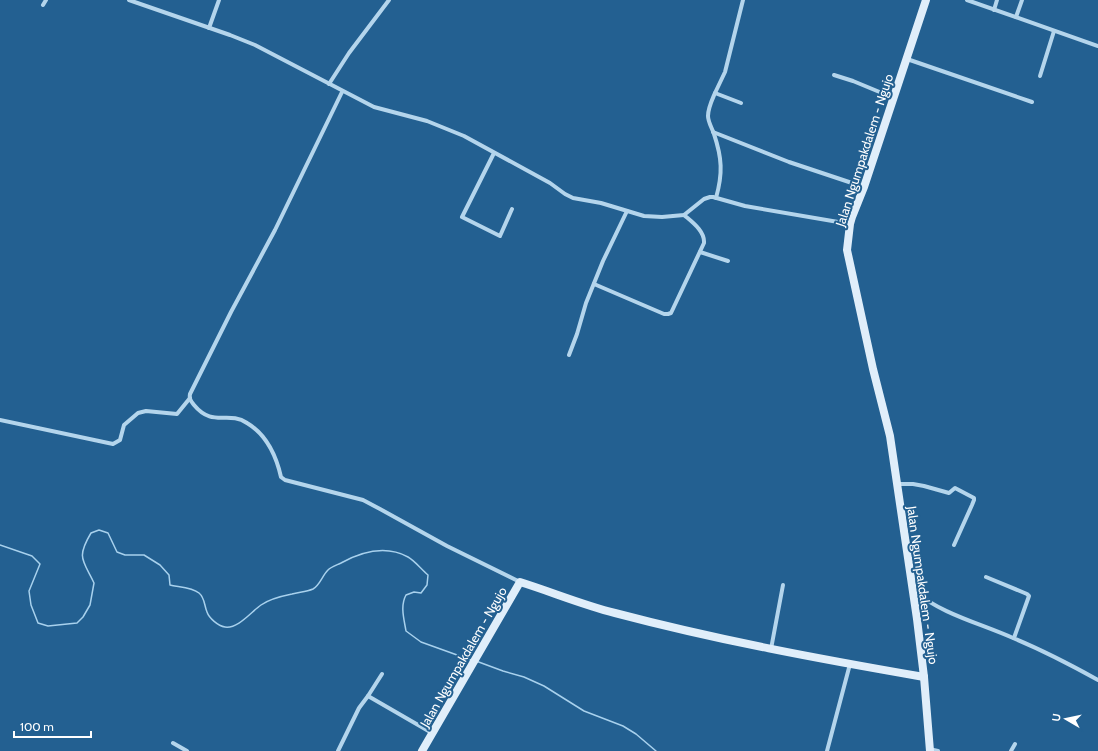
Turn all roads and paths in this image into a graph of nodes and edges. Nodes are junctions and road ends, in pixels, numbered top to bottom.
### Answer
1 (46, 0) edge
2 (129, 0) edge
3 (219, 0) edge
4 (389, 0) edge
5 (744, 0) edge
6 (926, 0) edge
7 (968, 0) edge
8 (997, 0) edge
9 (1022, 0) edge
10 (973, 1) edge
11 (44, 5) dead end
12 (994, 10) junction
13 (1016, 17) junction
14 (209, 28) junction
15 (1054, 31) junction
16 (1098, 46) edge
17 (906, 59) junction
18 (834, 75) dead end
19 (1040, 76) dead end
20 (329, 84) junction
21 (342, 92) junction
22 (715, 93) junction
23 (894, 98) junction
24 (1032, 102) dead end
25 (741, 103) dead end
26 (713, 132) junction
27 (494, 153) junction
28 (864, 187) junction
29 (716, 198) junction
30 (512, 210) dead end
31 (627, 211) junction
32 (684, 215) junction
33 (850, 224) junction
34 (700, 252) junction
35 (728, 261) dead end
36 (594, 284) junction
37 (569, 355) dead end
38 (190, 398) junction
39 (0, 420) edge
40 (897, 484) junction
41 (954, 545) dead end
42 (986, 577) dead end
43 (520, 582) junction
44 (783, 585) dead end
45 (913, 590) junction
46 (1014, 638) junction
47 (771, 649) junction
48 (850, 664) junction
49 (382, 674) dead end
50 (924, 677) junction
51 (1098, 680) edge
52 (368, 696) junction
53 (432, 733) junction
54 (173, 743) dead end
55 (1015, 744) dead end
56 (930, 750) edge
57 (187, 751) edge
58 (338, 751) edge
59 (422, 751) edge
60 (828, 751) edge
61 (938, 751) edge
62 (1011, 751) edge

1 - 11 street
2 - 14 street
3 - 14 street
4 - 20 street
5 - 22 street
6 - 17 street, Jalan Ngumpakdalem - Ngujo
7 - 10 street
8 - 12 street
9 - 13 street
10 - 12 street
12 - 13 street
13 - 15 street
14 - 20 street
15 - 16 street
15 - 19 street
17 - 23 street, Jalan Ngumpakdalem - Ngujo
17 - 24 street
18 - 23 street
20 - 21 street
21 - 27 street
21 - 38 street
22 - 25 street
22 - 26 street
23 - 28 street, Jalan Ngumpakdalem - Ngujo
26 - 28 street
26 - 29 street
27 - 30 street
27 - 31 street
28 - 33 street, Jalan Ngumpakdalem - Ngujo
29 - 32 street
29 - 33 street
31 - 32 street
31 - 36 street
32 - 34 street
33 - 40 street, Jalan Ngumpakdalem - Ngujo
34 - 35 street
34 - 36 street
36 - 37 street
38 - 39 street
38 - 43 street
40 - 41 street
40 - 45 street, Jalan Ngumpakdalem - Ngujo
42 - 46 street
43 - 47 street, Jalan Ngumpakdalem - Ngujo
43 - 53 street, Jalan Ngumpakdalem - Ngujo
44 - 47 street
45 - 46 street
45 - 50 street, Jalan Ngumpakdalem - Ngujo
46 - 51 street
47 - 48 street, Jalan Ngumpakdalem - Ngujo
48 - 50 street, Jalan Ngumpakdalem - Ngujo
48 - 60 street
49 - 52 street
50 - 56 street
52 - 53 street
52 - 58 street
53 - 59 street, Jalan Ngumpakdalem - Ngujo
54 - 57 street
55 - 62 street
56 - 61 street

